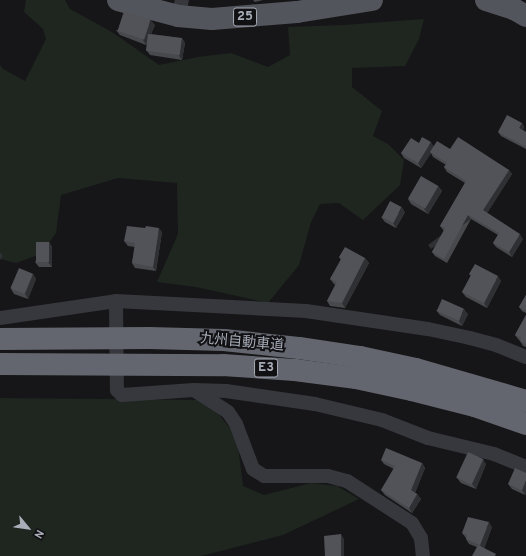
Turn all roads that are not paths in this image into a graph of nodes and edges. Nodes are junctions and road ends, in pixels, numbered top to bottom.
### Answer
1 (118, 0) edge
2 (372, 0) edge
3 (486, 0) edge
4 (180, 8) edge
5 (526, 16) edge
6 (116, 301) junction
7 (0, 318) edge
8 (0, 339) edge
9 (526, 357) edge
10 (0, 364) edge
11 (194, 390) junction
12 (526, 401) edge
13 (526, 424) edge
14 (526, 467) edge
15 (423, 556) edge

1 - 4 main road, 25
2 - 4 main road, 25
3 - 5 main road
6 - 7 street
6 - 9 street
6 - 11 street
8 - 12 highway, 九州自動車道 / E3
10 - 13 highway, 九州自動車道 / E3
11 - 14 street
11 - 15 street

